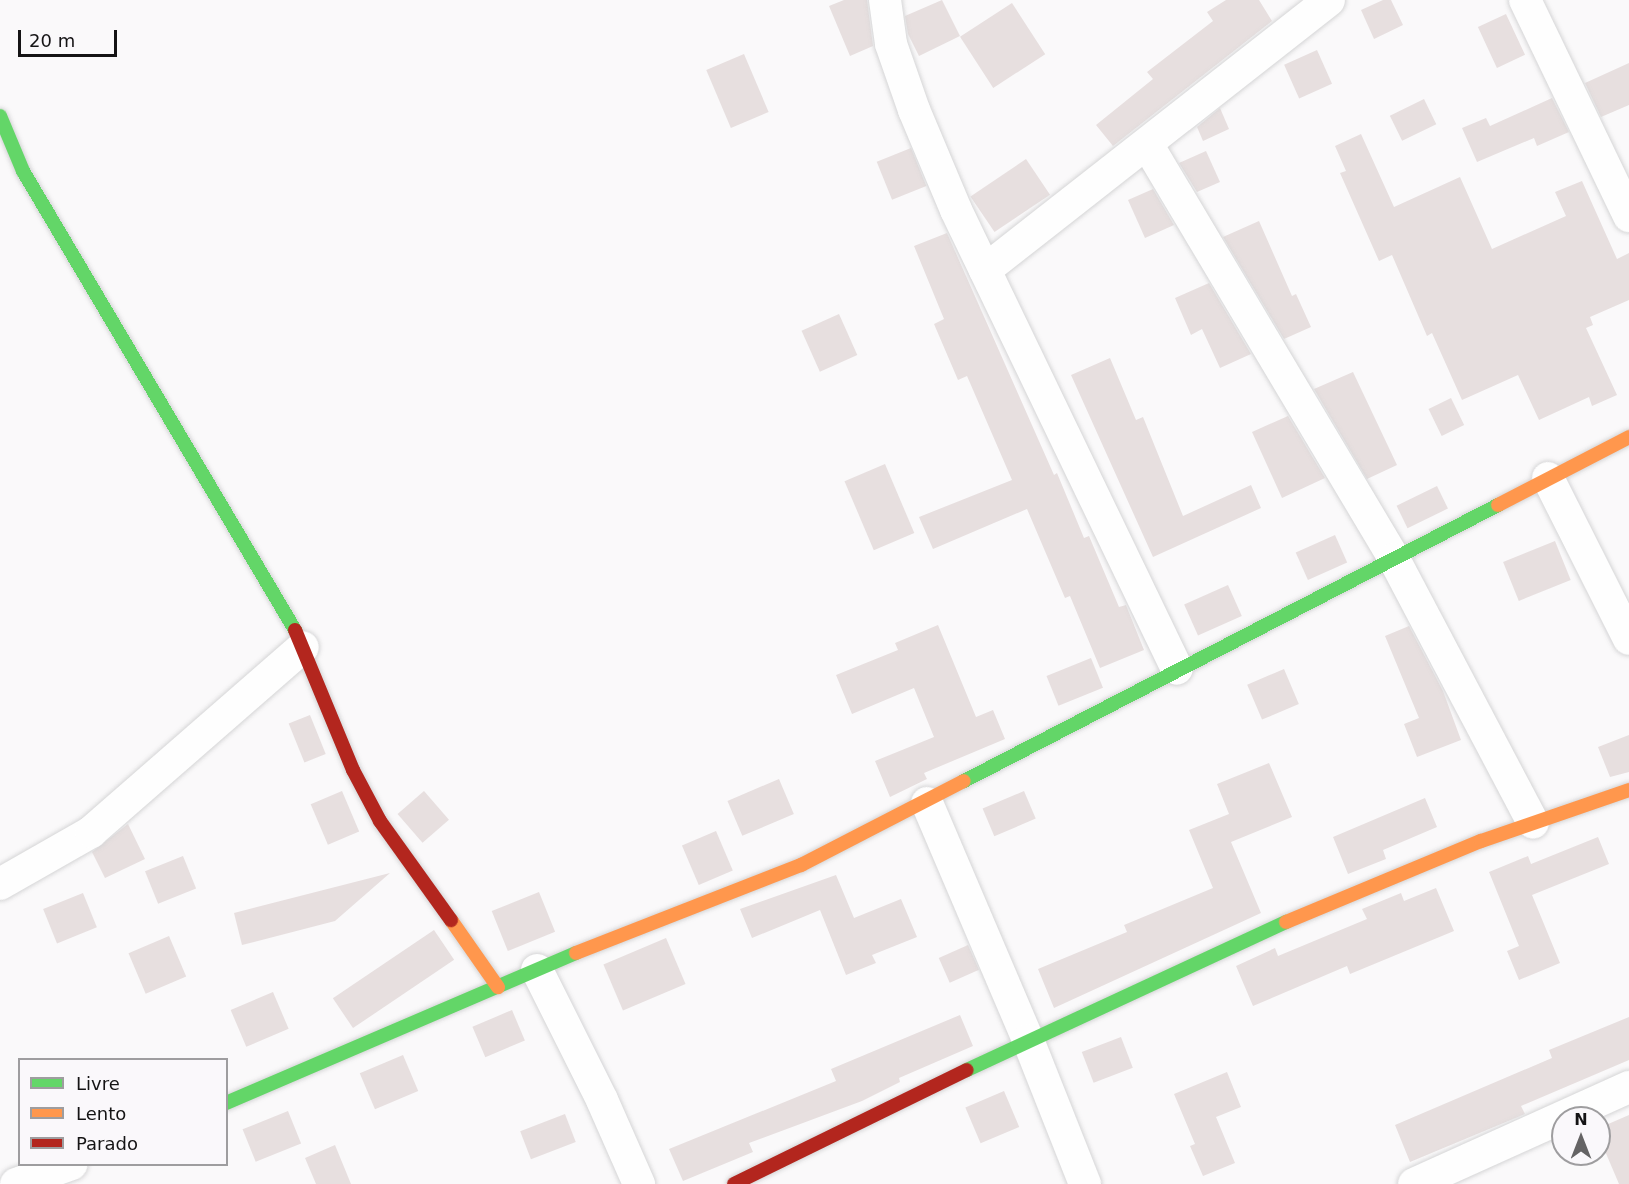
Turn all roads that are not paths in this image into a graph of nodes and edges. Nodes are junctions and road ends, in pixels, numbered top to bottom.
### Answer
1 (885, 0) edge
2 (1525, 0) edge
3 (1316, 4) edge
4 (0, 116) edge
5 (1147, 144) junction
6 (1629, 216) edge
7 (985, 270) junction
8 (1629, 437) edge
9 (1548, 478) junction
10 (1394, 559) junction
11 (1629, 639) edge
12 (303, 647) junction
13 (1177, 669) junction
14 (1629, 790) edge
15 (927, 803) junction
16 (1533, 823) junction
17 (0, 884) edge
18 (537, 970) junction
19 (498, 987) junction
20 (1029, 1040) junction
21 (1629, 1088) edge
22 (228, 1102) edge
23 (66, 1166) edge
24 (16, 1184) edge
25 (639, 1184) edge
26 (734, 1184) edge
27 (1085, 1184) edge
28 (1414, 1184) edge

1 - 7 street
2 - 6 street
3 - 5 street
4 - 12 street
5 - 7 street
5 - 10 street
7 - 13 street
8 - 9 street
9 - 10 street
9 - 11 street
10 - 13 street
10 - 16 street
12 - 17 street
12 - 19 street
13 - 15 street
14 - 16 street
15 - 18 street
15 - 20 street
16 - 20 street
18 - 19 street
18 - 25 street
19 - 22 street
20 - 26 street
20 - 27 street
21 - 28 street
23 - 24 street

